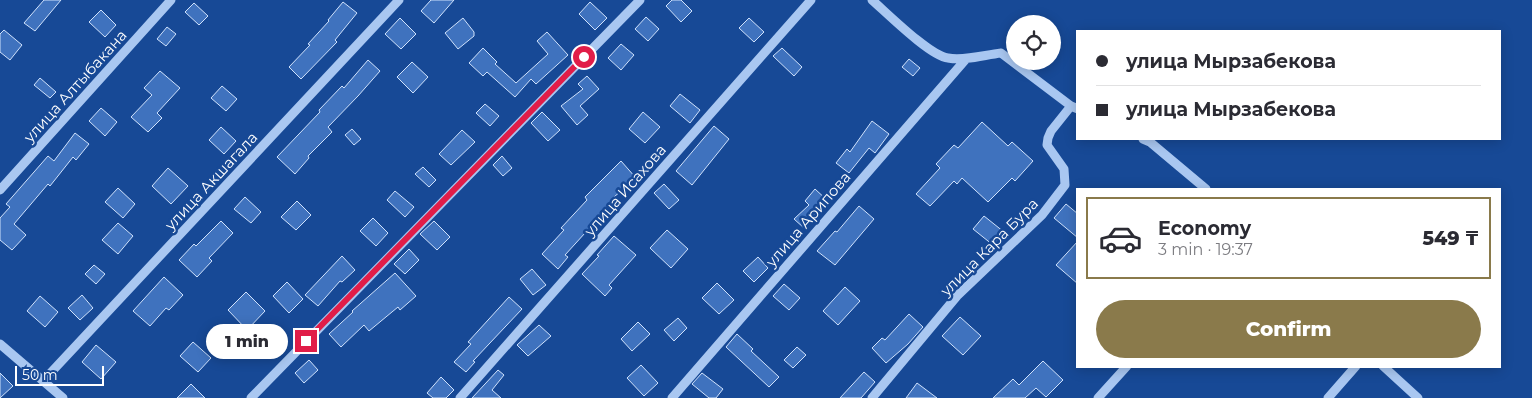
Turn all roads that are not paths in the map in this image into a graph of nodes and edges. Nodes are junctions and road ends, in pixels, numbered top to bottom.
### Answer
1 (171, 0) edge
2 (399, 0) edge
3 (640, 0) edge
4 (811, 0) edge
5 (872, 0) edge
6 (966, 59) junction
7 (1074, 107) edge
8 (1145, 140) edge
9 (1205, 188) edge
10 (0, 190) edge
11 (0, 344) edge
12 (1125, 368) edge
13 (1354, 368) edge
14 (1385, 368) edge
15 (43, 381) junction
16 (63, 398) edge
17 (251, 398) edge
18 (460, 398) edge
19 (672, 398) edge
20 (872, 398) edge
21 (1098, 398) edge
22 (1328, 398) edge
23 (1418, 398) edge

1 - 10 street, улица Алтыбакана
2 - 15 street, улица Акшагала
3 - 17 street
4 - 18 street, улица Исахова
5 - 6 street
6 - 7 street
6 - 19 street, улица Арипова
7 - 20 street, улица Кара Бура
8 - 9 street
11 - 15 street
12 - 21 street
13 - 22 street
14 - 23 street
15 - 16 street

